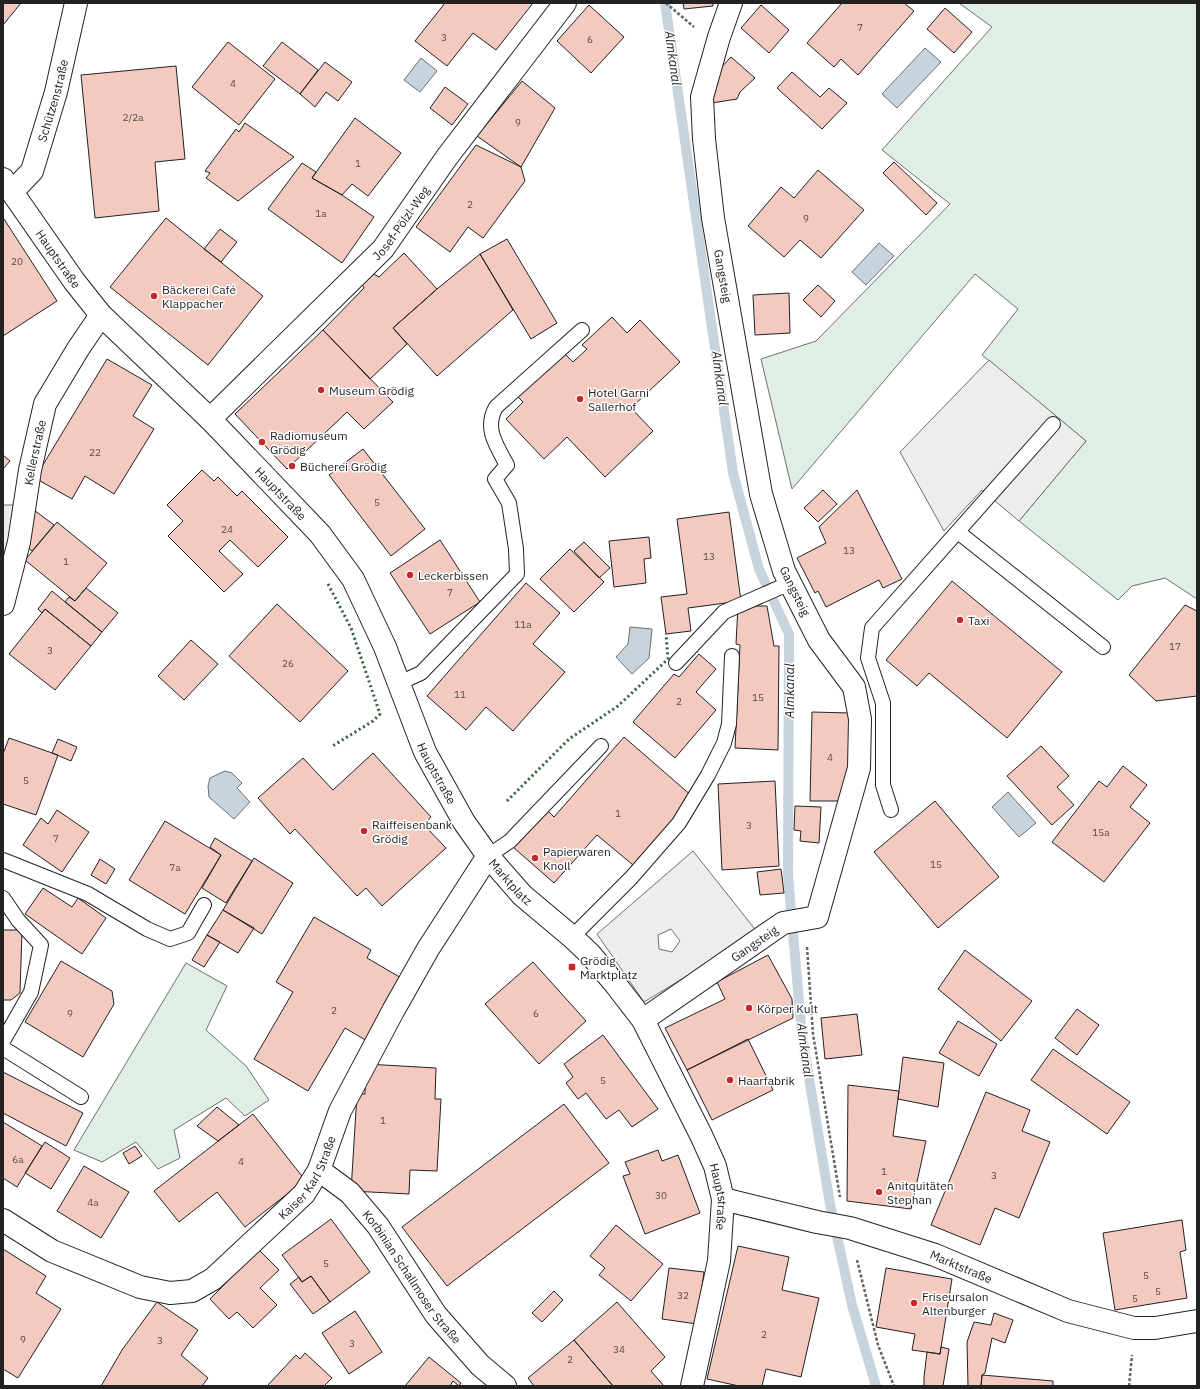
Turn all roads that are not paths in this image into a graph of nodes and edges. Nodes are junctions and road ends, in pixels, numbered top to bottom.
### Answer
1 (76, 3) edge
2 (565, 3) edge
3 (731, 3) edge
4 (8, 185) edge
5 (101, 315) junction
6 (582, 330) dead end
7 (210, 419) junction
8 (1053, 424) dead end
9 (958, 532) junction
10 (790, 583) junction
11 (3, 604) edge
12 (1104, 647) dead end
13 (732, 656) dead end
14 (676, 663) dead end
15 (399, 683) junction
16 (601, 746) dead end
17 (891, 810) dead end
18 (488, 856) junction
19 (3, 860) edge
20 (3, 898) edge
21 (204, 905) dead end
22 (572, 937) junction
23 (643, 1020) junction
24 (3, 1041) edge
25 (3, 1048) edge
26 (80, 1098) dead end
27 (319, 1170) junction
28 (723, 1199) junction
29 (3, 1220) edge
30 (1197, 1321) edge
31 (505, 1386) edge
32 (692, 1386) edge

1 - 4 street, Schützenstraße
2 - 7 street, Josef-Pölzl-Weg
3 - 10 street, Gangsteig
4 - 5 street, Hauptstraße
5 - 7 street, Hauptstraße
5 - 11 street, Kellerstraße
6 - 15 lane
7 - 15 street, Hauptstraße
8 - 9 lane
9 - 12 lane
9 - 17 lane
10 - 14 lane
10 - 23 street, Gangsteig
13 - 22 lane
15 - 18 street, Hauptstraße
16 - 18 lane, Marktplatz
18 - 22 street, Marktplatz
18 - 27 street, Kaiser Karl Straße
19 - 21 lane
20 - 24 lane
22 - 23 street, Marktplatz
23 - 28 street, Hauptstraße
25 - 26 lane
27 - 29 street, Kaiser Karl Straße
27 - 31 street, Korbinian Schallmoser Straße
28 - 30 street, Marktstraße
28 - 32 street, Hauptstraße

